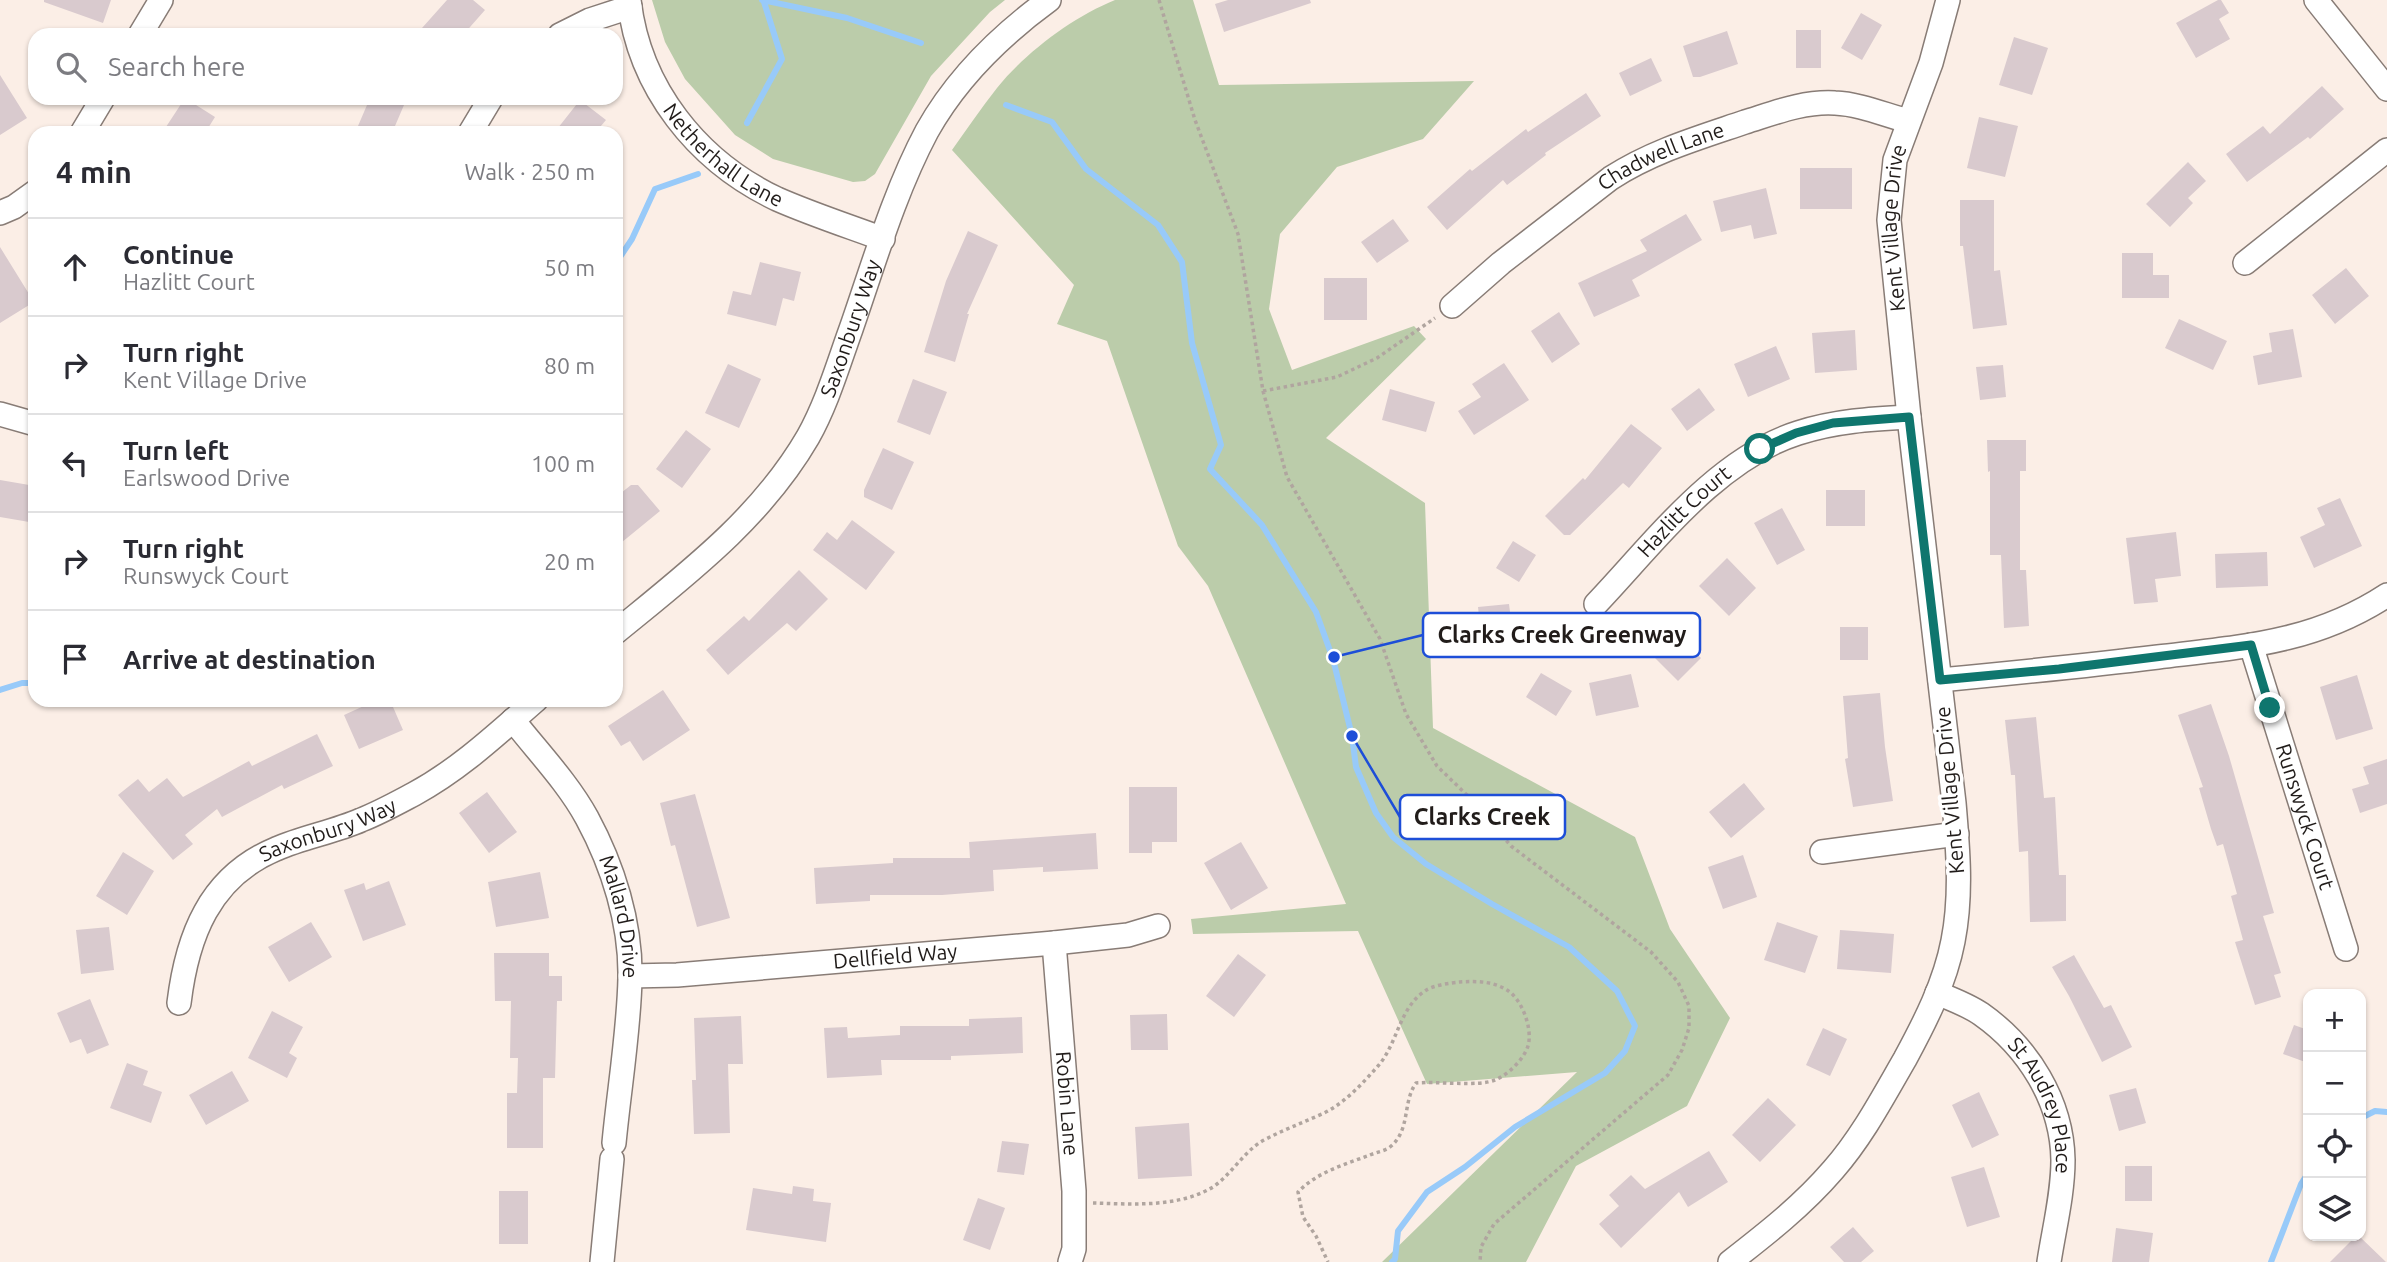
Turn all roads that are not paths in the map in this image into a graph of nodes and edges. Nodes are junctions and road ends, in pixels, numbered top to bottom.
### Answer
1 (161, 0) edge
2 (1049, 0) edge
3 (1948, 0) edge
4 (2316, 0) edge
5 (630, 4) edge
6 (144, 28) edge
7 (574, 28) edge
8 (2387, 89) edge
9 (99, 105) edge
10 (487, 105) edge
11 (1908, 121) junction
12 (86, 126) edge
13 (474, 126) edge
14 (2387, 150) edge
15 (28, 197) edge
16 (0, 213) edge
17 (883, 239) junction
18 (2245, 263) dead end
19 (1452, 306) road end
20 (0, 414) edge
21 (1909, 417) junction
22 (28, 422) edge
23 (2387, 596) edge
24 (1596, 604) dead end
25 (623, 626) edge
26 (2251, 645) junction
27 (1940, 680) junction
28 (528, 707) edge
29 (513, 720) junction
30 (1957, 834) junction
31 (1822, 852) dead end
32 (1158, 926) dead end
33 (1054, 943) junction
34 (2346, 949) dead end
35 (630, 976) junction
36 (1937, 993) junction
37 (179, 1003) dead end
38 (602, 1262) edge
39 (1070, 1262) edge
40 (1730, 1262) edge
41 (2049, 1262) edge

1 - 6 street
2 - 17 street, Saxonbury Way
3 - 11 street, Kent Village Drive
4 - 8 street
5 - 7 street
5 - 17 street, Netherhall Lane
9 - 12 street
10 - 13 street
11 - 19 street, Chadwell Lane
11 - 21 street, Kent Village Drive
14 - 18 street
15 - 16 street
17 - 25 street, Saxonbury Way
20 - 22 street
21 - 24 street, Hazlitt Court
21 - 27 street, Kent Village Drive
23 - 26 street
26 - 27 street
26 - 34 street, Runswyck Court
27 - 30 street, Kent Village Drive
28 - 29 street, Saxonbury Way
29 - 35 street, Mallard Drive
29 - 37 street, Saxonbury Way
30 - 31 street
30 - 36 street, Kent Village Drive
32 - 33 street, Dellfield Way
33 - 35 street, Dellfield Way
33 - 39 street, Robin Lane
35 - 38 street, Mallard Drive
36 - 40 street, Kent Village Drive
36 - 41 street, St Audrey Place

